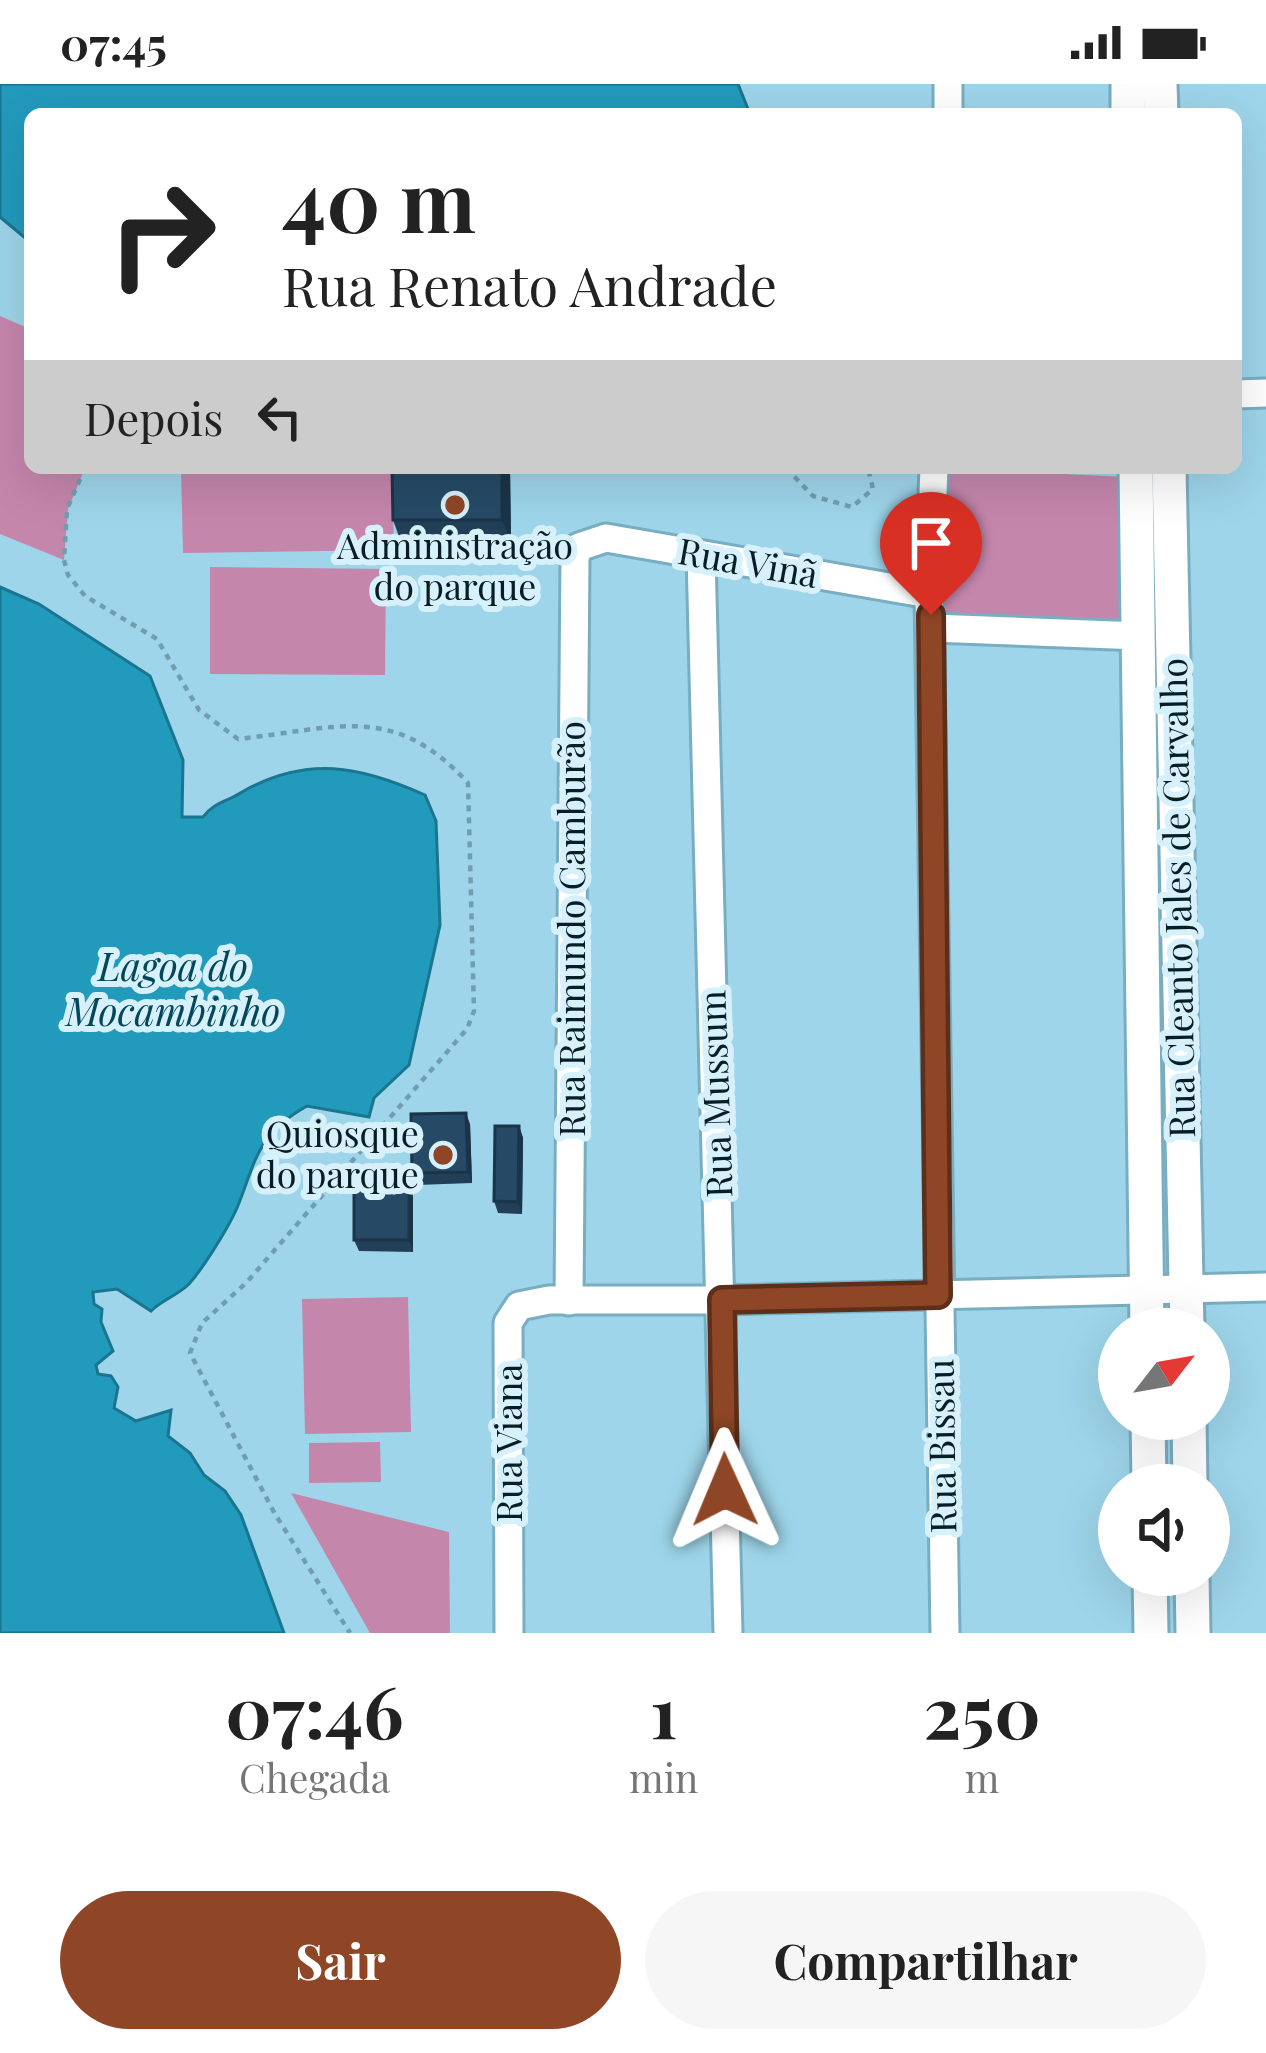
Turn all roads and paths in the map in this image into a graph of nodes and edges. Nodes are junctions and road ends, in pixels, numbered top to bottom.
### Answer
1 (82, 474) edge
2 (792, 474) edge
3 (869, 474) edge
4 (934, 474) edge
5 (1136, 474) edge
6 (1169, 474) edge
7 (700, 555) junction
8 (575, 556) joint
9 (929, 594) junction
10 (932, 628) junction
11 (1140, 636) junction
12 (1186, 1287) junction
13 (1266, 1287) edge
14 (1146, 1290) junction
15 (938, 1295) junction
16 (569, 1300) junction
17 (722, 1300) junction
18 (1146, 1308) edge
19 (1186, 1308) edge
20 (1150, 1596) edge
21 (1192, 1596) edge
22 (350, 1633) edge
23 (509, 1633) edge
24 (728, 1633) edge
25 (945, 1633) edge
26 (1151, 1633) edge
27 (1193, 1633) edge

1 - 22 path
2 - 3 path
4 - 9 street, Rua Bissau
5 - 11 street, Rua Cleanto Jales de Carvalho
6 - 12 street, Rua Cleanto Jales de Carvalho
7 - 8 street, Rua Vinã
7 - 9 street, Rua Vinã
7 - 17 street, Rua Mussum
8 - 16 street, Rua Raimundo Camburão
9 - 10 street, Rua Bissau
10 - 11 street
10 - 15 street, Rua Bissau
11 - 14 street, Rua Cleanto Jales de Carvalho
12 - 13 street, Rua Viana
12 - 14 street, Rua Viana
12 - 19 street, Rua Cleanto Jales de Carvalho
14 - 15 street, Rua Viana
14 - 18 street, Rua Cleanto Jales de Carvalho
15 - 17 street, Rua Viana
15 - 25 street, Rua Bissau
16 - 17 street, Rua Viana
16 - 23 street, Rua Viana
17 - 24 street, Rua Mussum
20 - 26 street
21 - 27 street

